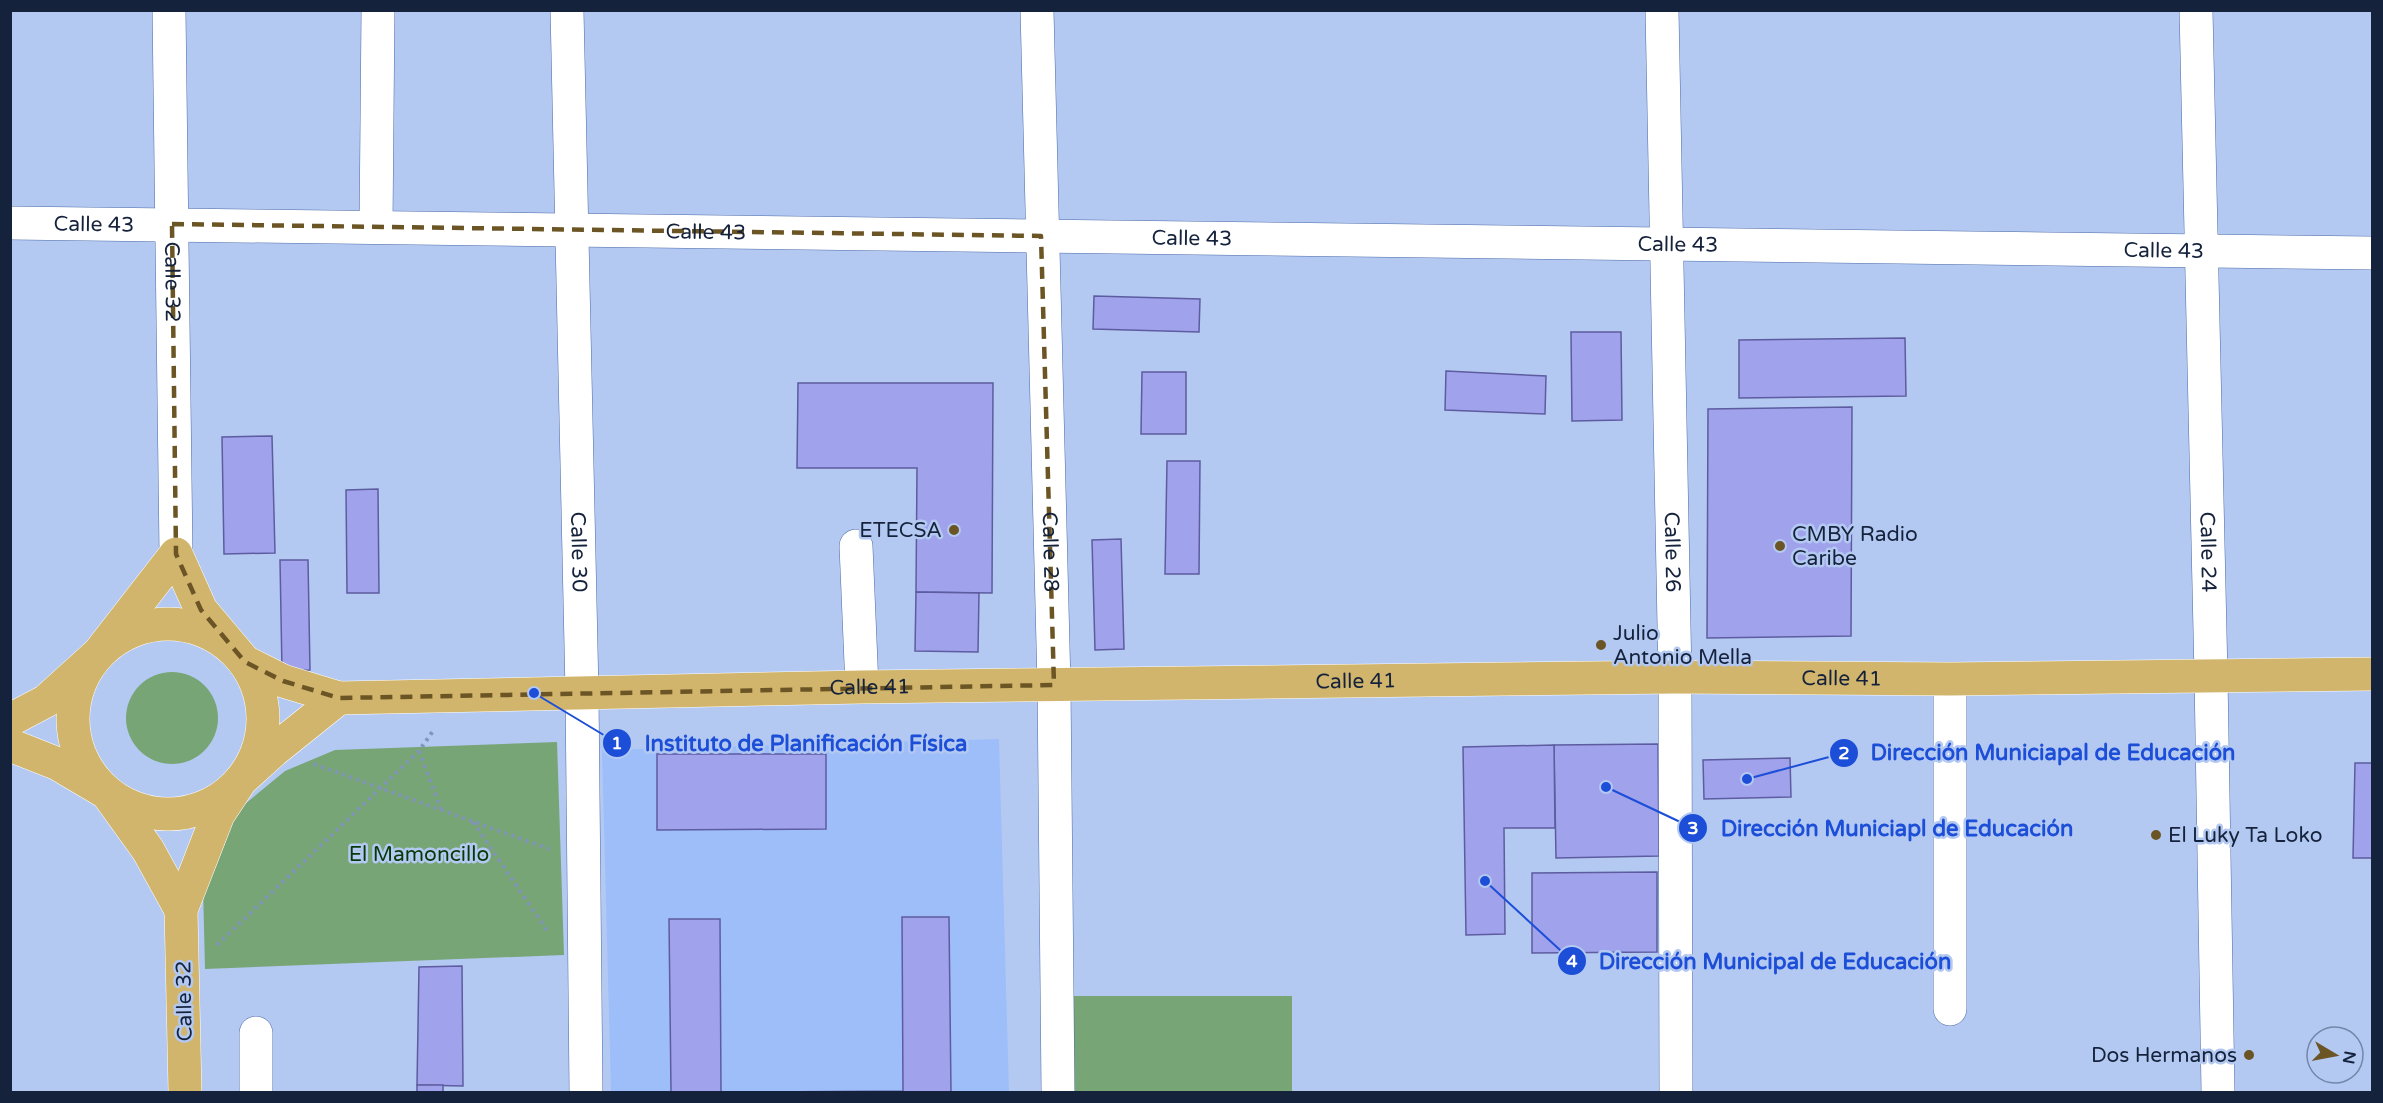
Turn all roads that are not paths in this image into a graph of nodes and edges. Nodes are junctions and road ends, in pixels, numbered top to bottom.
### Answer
1 (169, 10) edge
2 (378, 10) edge
3 (567, 10) edge
4 (1036, 10) edge
5 (1662, 10) edge
6 (2196, 10) edge
7 (10, 223) edge
8 (172, 224) junction
9 (376, 227) junction
10 (572, 229) junction
11 (1041, 236) junction
12 (1668, 244) junction
13 (2201, 251) junction
14 (2373, 253) edge
15 (856, 546) dead end
16 (176, 554) junction
17 (99, 653) junction
18 (245, 662) junction
19 (2373, 674) edge
20 (2211, 676) junction
21 (1676, 677) junction
22 (1950, 679) junction
23 (1054, 685) junction
24 (862, 687) junction
25 (582, 692) junction
26 (339, 698) junction
27 (10, 720) edge
28 (10, 745) edge
29 (241, 780) junction
30 (107, 793) junction
31 (181, 910) junction
32 (1950, 1009) dead end
33 (256, 1033) dead end
34 (185, 1092) edge
35 (256, 1092) edge
36 (586, 1092) edge
37 (1058, 1092) edge
38 (1676, 1092) edge
39 (2218, 1092) edge

1 - 8 street, Calle 32
2 - 9 street
3 - 10 street, Calle 30
4 - 11 street, Calle 28
5 - 12 street, Calle 26
6 - 13 street, Calle 24
7 - 8 street, Calle 43
8 - 9 street, Calle 43
8 - 16 street, Calle 32
9 - 10 street, Calle 43
10 - 11 street, Calle 43
10 - 25 street, Calle 30
11 - 12 street, Calle 43
11 - 23 street, Calle 28
12 - 13 street, Calle 43
12 - 21 street, Calle 26
13 - 14 street, Calle 43
13 - 20 street, Calle 24
15 - 24 street
16 - 17 main road
16 - 18 main road
17 - 18 main road
17 - 27 main road
17 - 30 main road
18 - 26 main road, Calle 41
18 - 29 main road
19 - 20 main road, Calle 41
20 - 22 main road, Calle 41
20 - 39 street, Calle 24
21 - 22 main road, Calle 41
21 - 23 main road, Calle 41
21 - 38 street, Calle 26
22 - 32 street
23 - 24 main road, Calle 41
23 - 37 street, Calle 28
24 - 25 main road, Calle 41
25 - 26 main road, Calle 41
25 - 36 street, Calle 30
26 - 29 main road
28 - 30 main road
29 - 30 main road
29 - 31 main road
30 - 31 main road
31 - 34 main road, Calle 32
33 - 35 street

